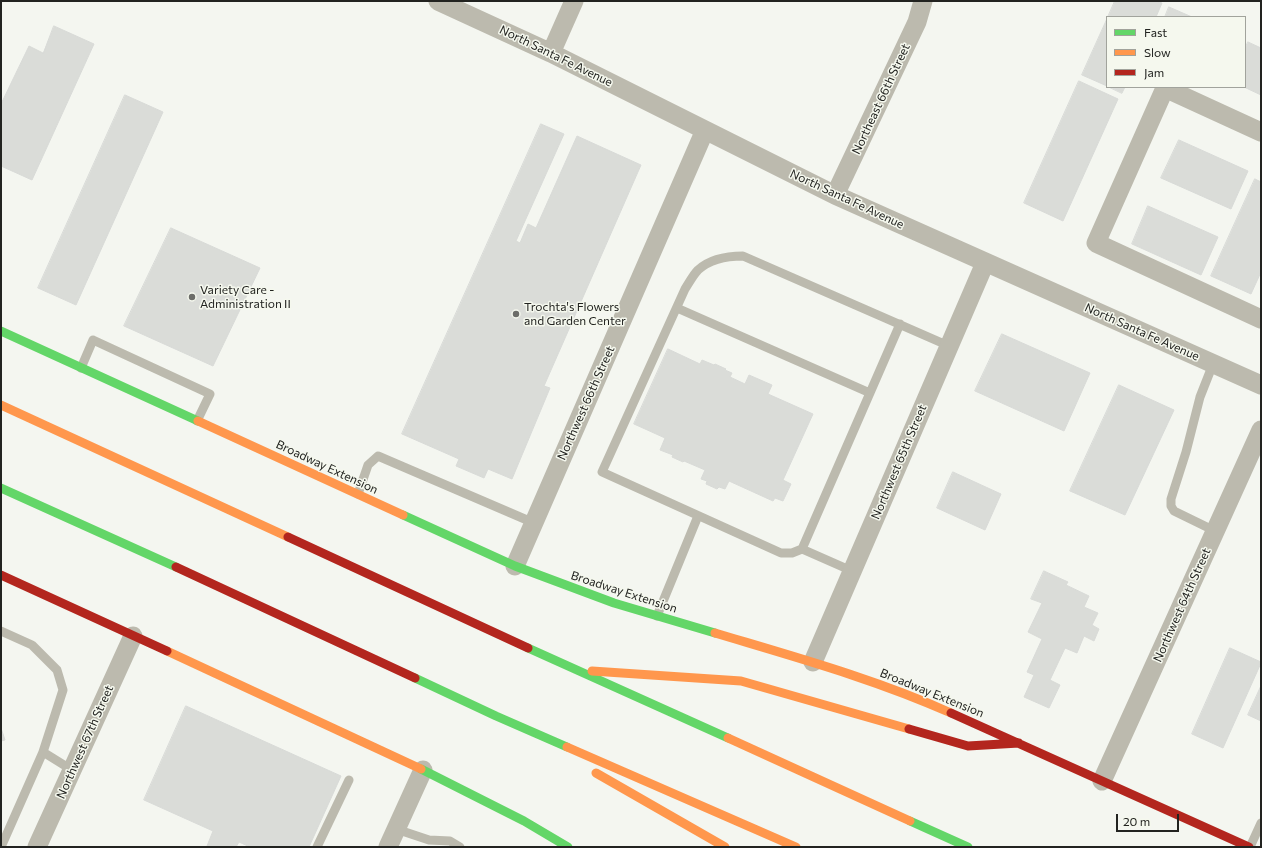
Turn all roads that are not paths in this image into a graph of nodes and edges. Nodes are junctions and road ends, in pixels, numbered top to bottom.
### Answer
1 (438, 1) edge
2 (574, 1) edge
3 (923, 1) edge
4 (551, 53) junction
5 (705, 130) junction
6 (1261, 132) edge
7 (835, 195) junction
8 (985, 263) junction
9 (677, 308) junction
10 (1261, 319) edge
11 (900, 324) junction
12 (1, 331) edge
13 (949, 346) junction
14 (1213, 364) junction
15 (81, 368) junction
16 (1261, 385) edge
17 (870, 393) junction
18 (1, 405) edge
19 (197, 421) junction
20 (1261, 430) edge
21 (1, 488) edge
22 (358, 494) junction
23 (698, 516) junction
24 (534, 523) junction
25 (1215, 531) junction
26 (802, 549) junction
27 (515, 566) junction
28 (852, 571) junction
29 (1, 575) edge
30 (657, 616) junction
31 (1, 631) edge
32 (133, 636) junction
33 (813, 662) junction
34 (577, 670) junction
35 (496, 716) junction
36 (1019, 743) junction
37 (43, 752) junction
38 (573, 760) dead end
39 (587, 768) dead end
40 (72, 770) junction
41 (423, 770) junction
42 (349, 780) dead end
43 (1102, 781) junction
44 (1261, 823) edge
45 (396, 829) junction
46 (449, 844) edge
47 (1, 847) edge
48 (37, 847) edge
49 (317, 847) edge
50 (388, 847) edge
51 (460, 847) edge
52 (568, 847) edge
53 (725, 847) edge
54 (796, 847) edge
55 (968, 847) edge
56 (1250, 847) edge

1 - 4 street, North Santa Fe Avenue
2 - 4 street
3 - 7 street, Northeast 66th Street
4 - 5 street, North Santa Fe Avenue
5 - 7 street, North Santa Fe Avenue
5 - 24 street, Northwest 66th Street
6 - 10 street
7 - 8 street, North Santa Fe Avenue
8 - 13 street, Northwest 65th Street
8 - 14 street, North Santa Fe Avenue
9 - 11 lane
9 - 17 lane
9 - 23 lane
11 - 13 lane
11 - 17 lane
12 - 15 main road, Broadway Extension
13 - 28 street, Northwest 65th Street
14 - 16 street, North Santa Fe Avenue
14 - 25 lane
15 - 19 main road, Broadway Extension
15 - 19 lane
17 - 26 lane
18 - 34 main road
19 - 22 main road, Broadway Extension
20 - 25 street, Northwest 64th Street
21 - 35 main road
22 - 24 lane
22 - 27 main road, Broadway Extension
23 - 26 lane
23 - 30 lane
24 - 27 street, Northwest 66th Street
25 - 43 street, Northwest 64th Street
26 - 28 lane
27 - 30 main road, Broadway Extension
28 - 33 street, Northwest 65th Street
29 - 32 main road
30 - 33 main road, Broadway Extension
31 - 37 lane
32 - 40 street, Northwest 67th Street
32 - 41 main road
33 - 36 main road, Broadway Extension
34 - 36 main road
34 - 55 main road
35 - 38 main road
35 - 54 main road
36 - 43 main road, Broadway Extension
37 - 40 lane
37 - 47 lane
39 - 53 main road
40 - 48 street, Northwest 67th Street
41 - 45 street
41 - 52 main road
42 - 49 lane
43 - 56 main road, Broadway Extension
44 - 56 lane
45 - 46 lane
45 - 50 street
46 - 51 lane

